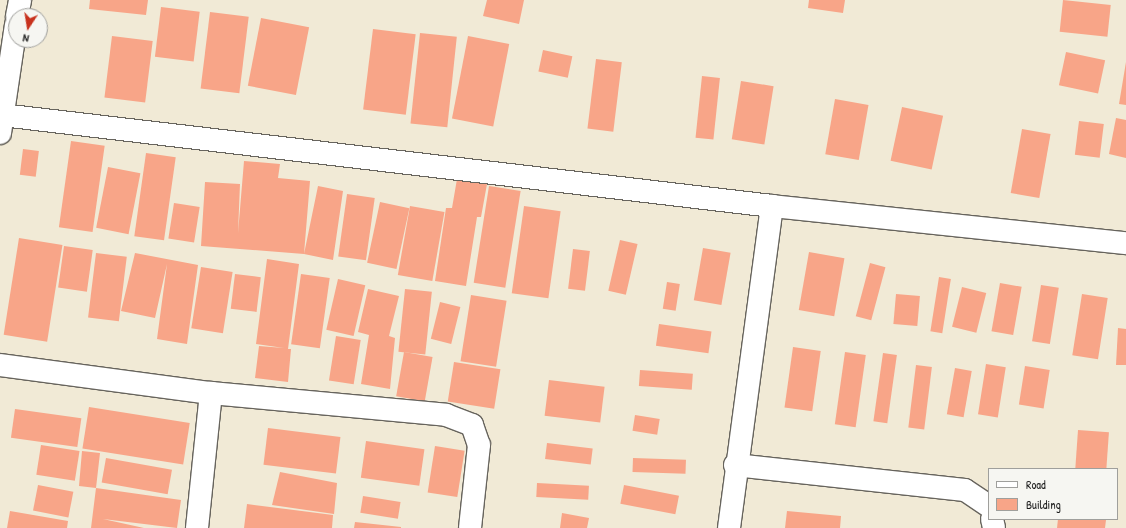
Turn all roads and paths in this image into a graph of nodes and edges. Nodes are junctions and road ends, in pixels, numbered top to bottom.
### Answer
1 (13, 48) edge
2 (1, 124) edge
3 (772, 206) junction
4 (1126, 243) edge
5 (0, 365) edge
6 (211, 393) junction
7 (735, 465) junction
8 (988, 505) edge
9 (197, 528) edge
10 (470, 528) edge
11 (729, 528) edge

1 - 2 street
2 - 3 street
3 - 4 street
3 - 7 street
5 - 6 street
6 - 9 street
6 - 10 street
7 - 8 street
7 - 11 street

